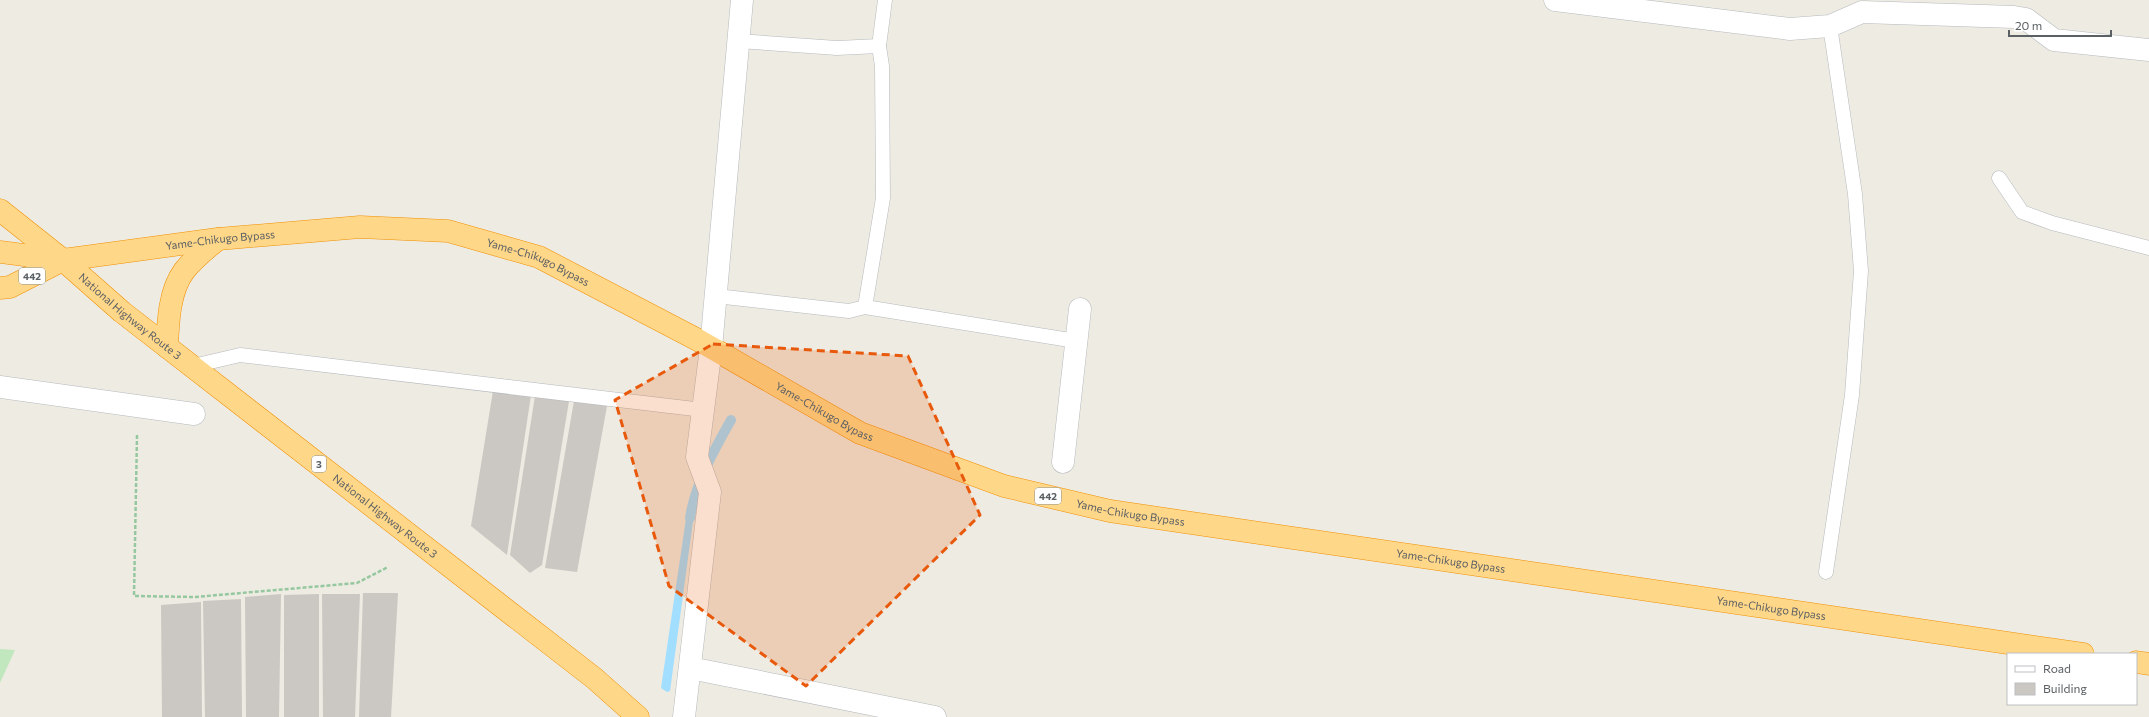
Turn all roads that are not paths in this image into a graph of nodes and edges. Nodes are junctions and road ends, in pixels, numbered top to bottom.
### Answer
1 (742, 0) edge
2 (885, 0) edge
3 (1555, 0) edge
4 (1830, 26) junction
5 (738, 41) junction
6 (879, 46) junction
7 (2149, 50) edge
8 (1999, 178) dead end
9 (0, 210) edge
10 (218, 239) junction
11 (2149, 248) edge
12 (0, 252) edge
13 (63, 260) junction
14 (0, 288) edge
15 (716, 296) junction
16 (865, 307) junction
17 (1080, 309) dead end
18 (1076, 342) junction
19 (167, 347) junction
20 (711, 348) junction
21 (193, 366) junction
22 (0, 387) edge
23 (703, 410) junction
24 (194, 414) dead end
25 (1063, 462) dead end
26 (1826, 572) dead end
27 (2075, 653) edge
28 (2137, 662) edge
29 (2149, 664) edge
30 (690, 668) junction
31 (638, 717) edge
32 (684, 717) edge
33 (935, 717) edge

1 - 5 street
2 - 6 lane
3 - 4 street
4 - 7 street
4 - 26 lane
5 - 6 lane
5 - 15 street
6 - 16 lane
8 - 11 lane
9 - 13 highway, National Highway Route 3 / 3
10 - 13 highway, Yame-Chikugo Bypass / 442
10 - 19 highway
10 - 20 highway, Yame-Chikugo Bypass / 442
12 - 13 highway, Yame-Chikugo Bypass / 442
13 - 14 highway, Yame-Chikugo Bypass / 442
13 - 19 highway, National Highway Route 3 / 3
15 - 16 lane
15 - 20 street
16 - 18 lane
17 - 18 street
18 - 25 street
19 - 21 highway, National Highway Route 3 / 3
20 - 23 street
20 - 27 highway, Yame-Chikugo Bypass / 442
21 - 23 lane
21 - 31 highway, National Highway Route 3 / 3
22 - 24 street
23 - 30 street
28 - 29 highway
30 - 32 street
30 - 33 street

